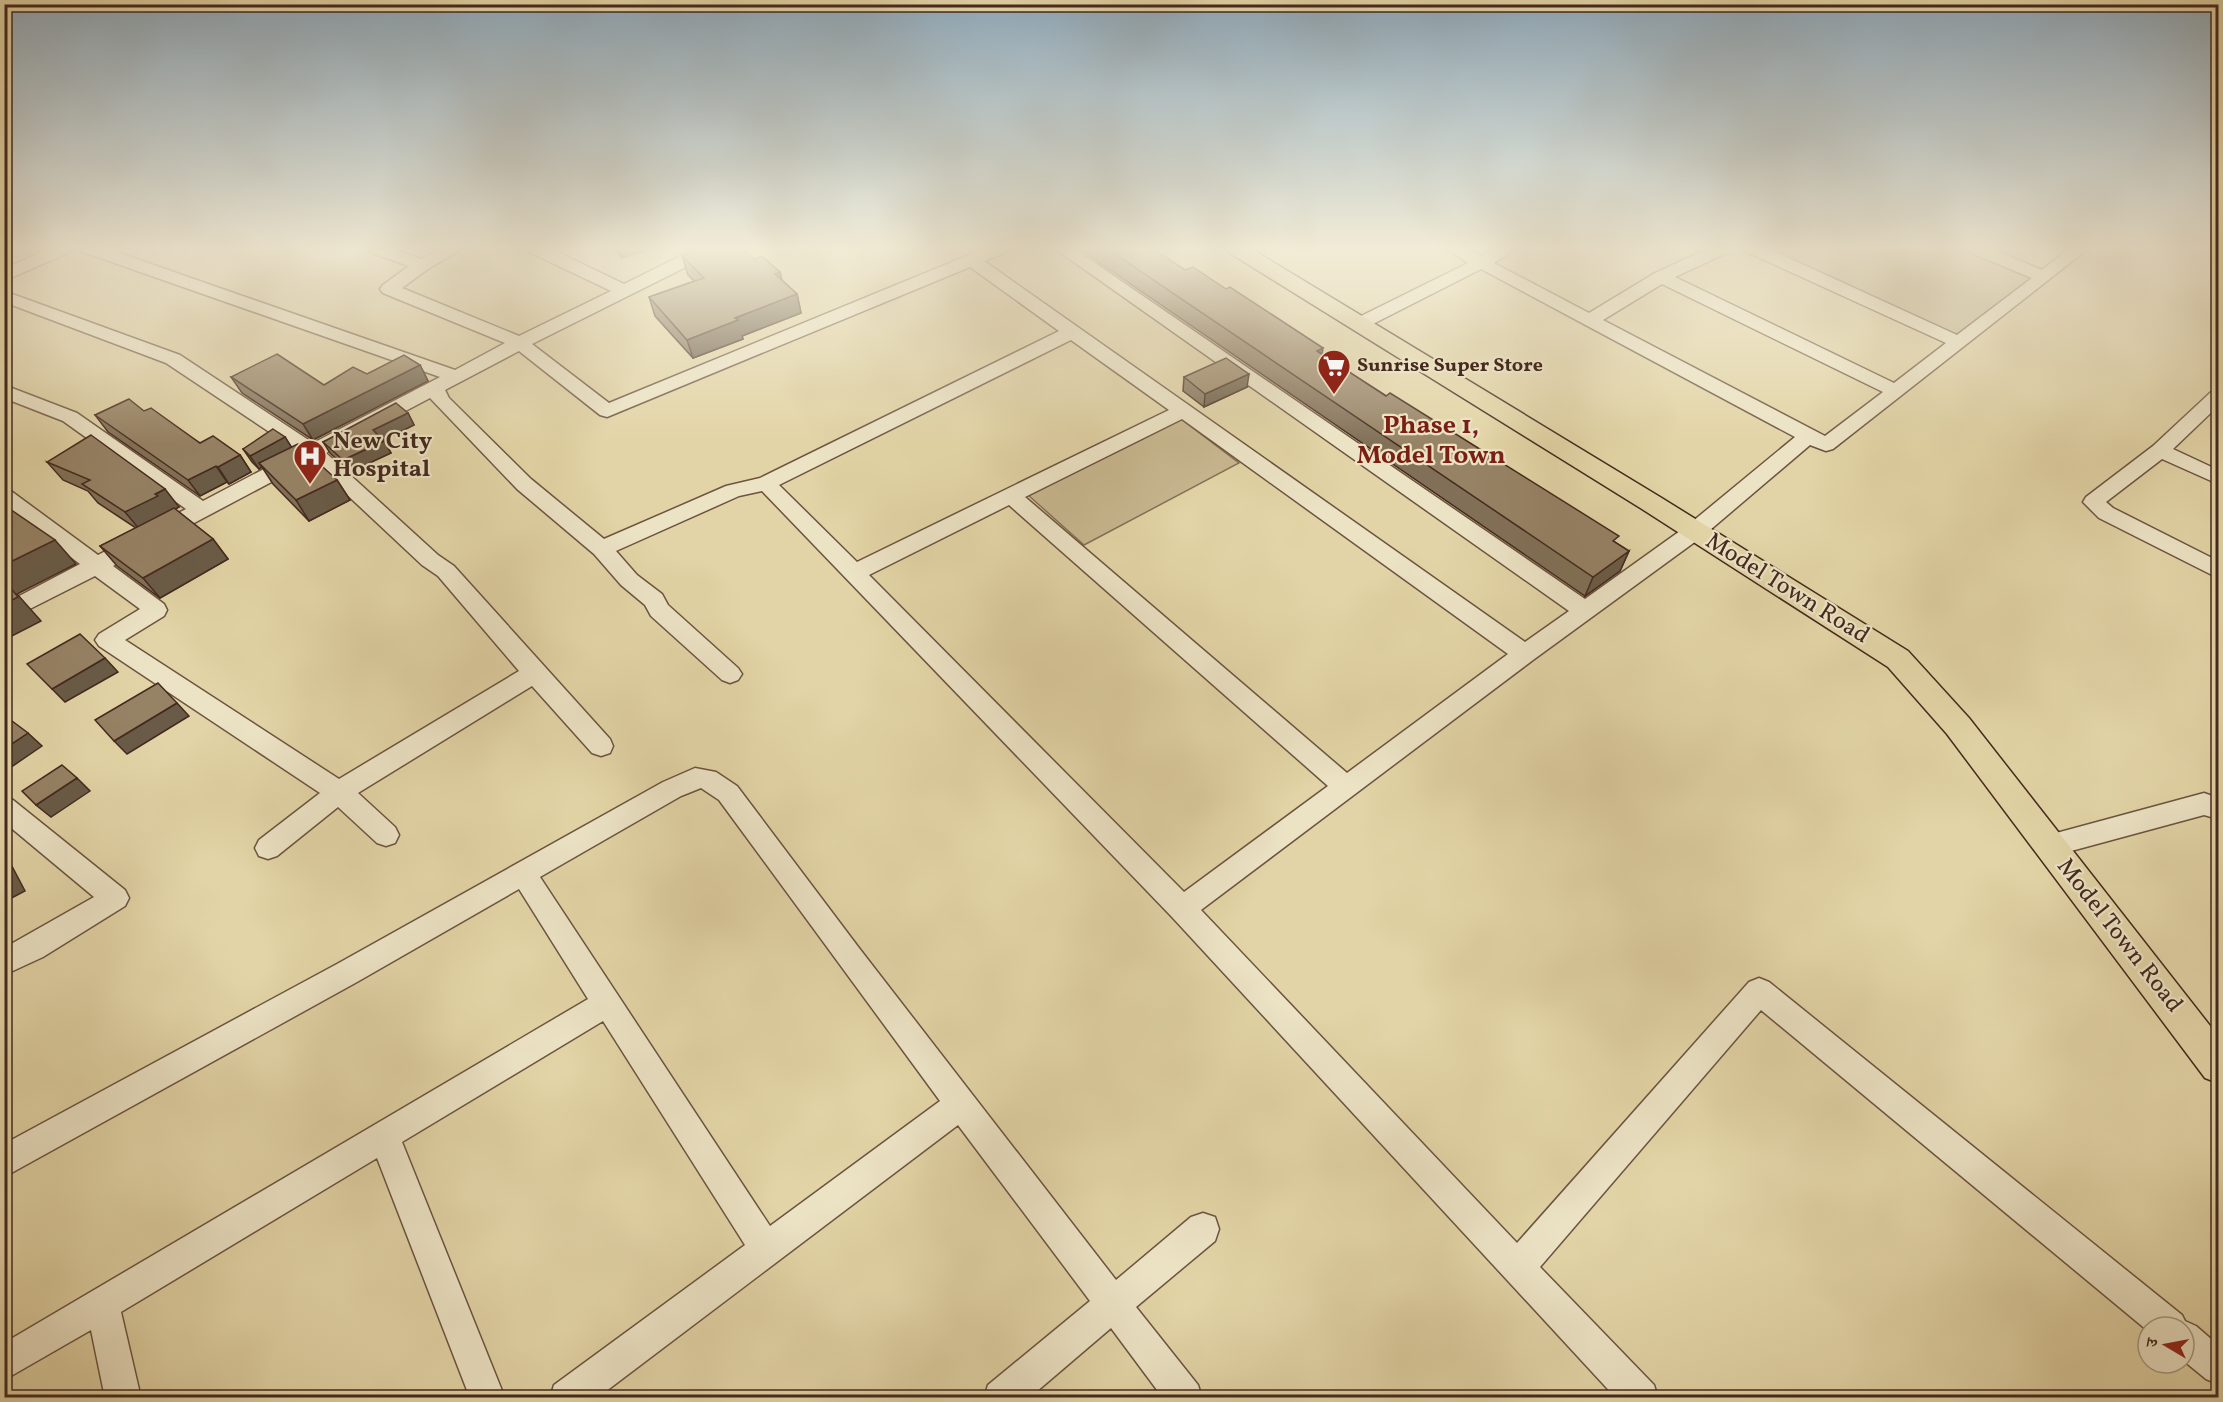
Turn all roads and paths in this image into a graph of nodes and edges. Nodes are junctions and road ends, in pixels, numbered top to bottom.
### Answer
1 (51, 313) edge
2 (276, 313) edge
3 (447, 313) edge
4 (581, 313) edge
5 (842, 313) edge
6 (1046, 313) edge
7 (1156, 313) edge
8 (1342, 313) edge
9 (1380, 313) edge
10 (1577, 313) edge
11 (1601, 313) edge
12 (1736, 313) edge
13 (1896, 313) edge
14 (1995, 313) edge
15 (1590, 320) junction
16 (1359, 324) junction
17 (1072, 332) junction
18 (1958, 342) junction
19 (520, 344) junction
20 (457, 377) junction
21 (435, 388) junction
22 (4, 391) edge
23 (1896, 391) junction
24 (2218, 397) edge
25 (1183, 411) junction
26 (1809, 435) junction
27 (2160, 450) junction
28 (314, 453) junction
29 (2218, 478) edge
30 (766, 483) junction
31 (4, 496) edge
32 (1012, 496) junction
33 (203, 511) junction
34 (1695, 531) junction
35 (602, 549) junction
36 (96, 566) junction
37 (2218, 570) edge
38 (854, 573) junction
39 (1585, 611) junction
40 (4, 614) edge
41 (1526, 654) junction
42 (534, 673) junction
43 (730, 674) dead end
44 (601, 746) dead end
45 (1346, 787) junction
46 (339, 792) junction
47 (4, 807) edge
48 (2217, 807) edge
49 (387, 835) dead end
50 (2049, 846) junction
51 (268, 848) dead end
52 (523, 873) junction
53 (1182, 909) junction
54 (4, 962) edge
55 (607, 1003) junction
56 (2218, 1065) edge
57 (962, 1104) junction
58 (384, 1136) junction
59 (4, 1161) edge
60 (1203, 1228) dead end
61 (766, 1249) junction
62 (1518, 1267) junction
63 (1114, 1302) junction
64 (103, 1305) junction
65 (2155, 1315) edge
66 (2196, 1348) edge
67 (4, 1363) edge
68 (2218, 1367) edge
69 (123, 1398) edge
70 (488, 1398) edge
71 (567, 1398) edge
72 (1001, 1398) edge
73 (1185, 1398) edge
74 (1641, 1398) edge

1 - 28 street
2 - 20 street
3 - 19 street
4 - 19 street
5 - 19 street
6 - 17 street
7 - 39 street
8 - 16 main road, Model Town Road
9 - 16 street
10 - 15 street
11 - 15 street
12 - 23 street
13 - 18 street
14 - 18 street
15 - 26 street
16 - 34 main road, Model Town Road
17 - 25 street
17 - 30 street
18 - 23 street
19 - 20 street
20 - 21 street
21 - 28 street
21 - 35 street
22 - 33 street
23 - 26 street
24 - 27 street
25 - 32 street
25 - 41 street
26 - 34 street
27 - 29 street
27 - 37 street
28 - 33 street
28 - 42 street
30 - 35 street
30 - 38 street
31 - 36 street
32 - 38 street
32 - 45 street
33 - 36 street
34 - 39 street
34 - 50 main road, Model Town Road
35 - 43 street
36 - 40 street
36 - 46 street
38 - 53 street
39 - 41 street
41 - 45 street
42 - 44 street
42 - 46 street
45 - 53 street
46 - 49 street
46 - 51 street
47 - 54 street
48 - 50 street
50 - 56 main road, Model Town Road
52 - 55 street
52 - 57 street
52 - 59 street
53 - 62 street
55 - 58 street
55 - 61 street
57 - 61 street
57 - 63 street
58 - 64 street
58 - 70 street
60 - 63 street
61 - 71 street
62 - 65 street
62 - 74 street
63 - 72 street
63 - 73 street
64 - 67 street
64 - 69 street
66 - 68 street

